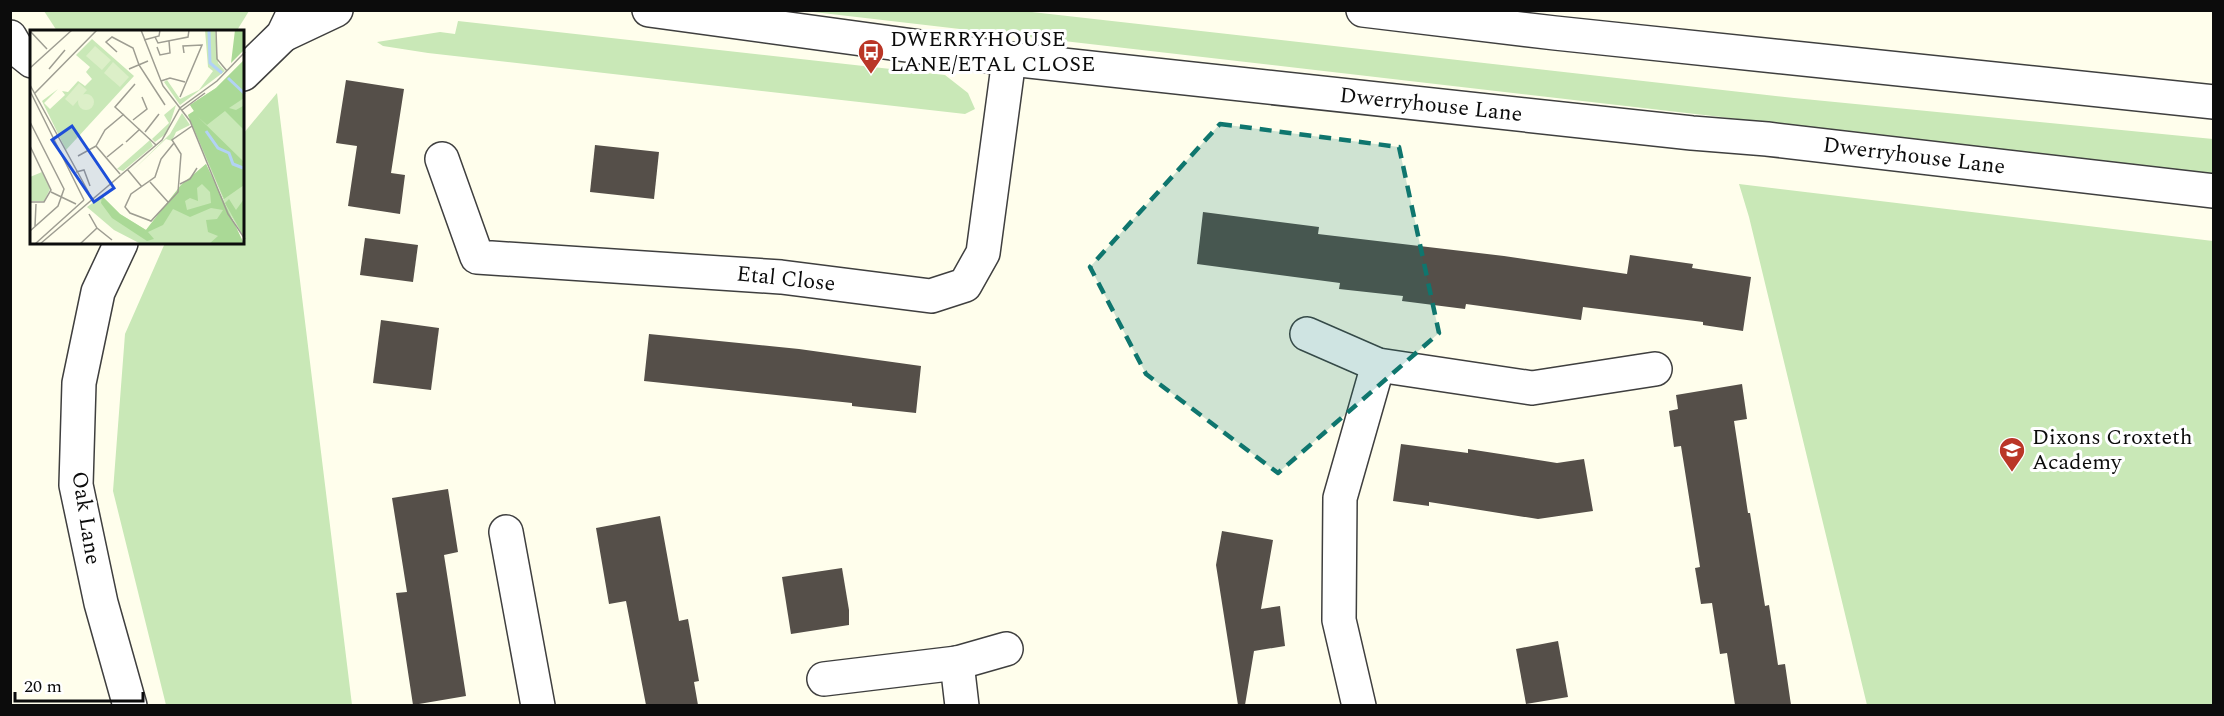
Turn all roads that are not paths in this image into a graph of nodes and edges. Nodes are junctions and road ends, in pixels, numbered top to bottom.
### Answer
1 (336, 10) edge
2 (649, 10) edge
3 (1363, 10) edge
4 (289, 23) edge
5 (10, 38) edge
6 (1009, 59) junction
7 (30, 60) edge
8 (244, 73) edge
9 (2214, 102) edge
10 (442, 159) dead end
11 (2214, 191) edge
12 (94, 244) edge
13 (121, 244) edge
14 (98, 292) junction
15 (1307, 334) dead end
16 (1378, 365) junction
17 (1655, 369) dead end
18 (507, 532) dead end
19 (1005, 649) dead end
20 (957, 663) junction
21 (824, 679) dead end
22 (130, 705) edge
23 (538, 705) edge
24 (962, 705) edge
25 (1359, 705) edge

1 - 4 street
2 - 6 street, Dwerryhouse Lane
3 - 9 street
4 - 8 street
5 - 7 street
6 - 10 street, Etal Close
6 - 11 street, Dwerryhouse Lane
12 - 14 street, Oak Lane
13 - 14 street, Oak Lane
14 - 22 street, Oak Lane
15 - 16 street
16 - 17 street
16 - 25 street
18 - 23 street
19 - 20 street
20 - 21 street
20 - 24 street

